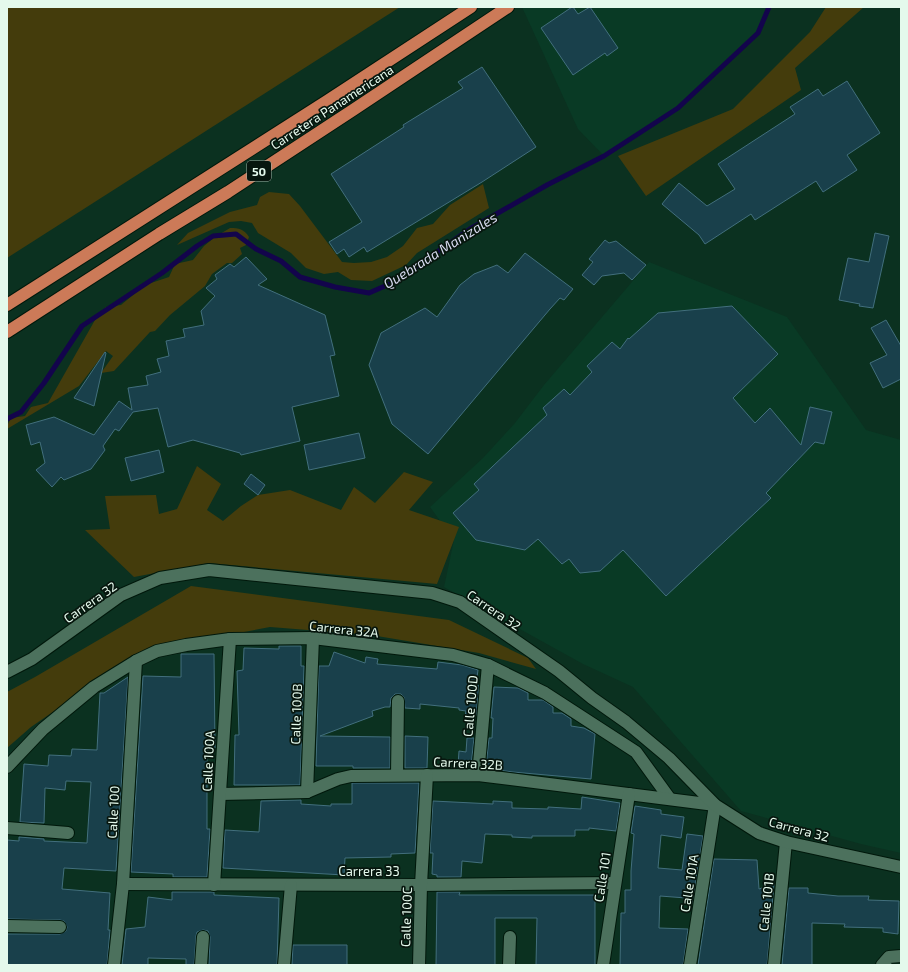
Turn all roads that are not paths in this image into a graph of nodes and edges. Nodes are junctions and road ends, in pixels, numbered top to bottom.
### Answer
1 (471, 7) edge
2 (508, 7) edge
3 (7, 305) edge
4 (7, 332) edge
5 (313, 638) junction
6 (230, 640) junction
7 (136, 661) junction
8 (488, 665) junction
9 (7, 672) edge
10 (398, 701) dead end
11 (7, 767) edge
12 (427, 774) junction
13 (397, 775) junction
14 (478, 775) junction
15 (307, 792) junction
16 (220, 794) junction
17 (629, 794) junction
18 (670, 799) junction
19 (714, 804) junction
20 (7, 828) edge
21 (68, 833) dead end
22 (786, 842) junction
23 (901, 867) edge
24 (615, 882) junction
25 (123, 884) junction
26 (214, 885) junction
27 (291, 885) junction
28 (421, 885) junction
29 (7, 926) edge
30 (60, 927) dead end
31 (203, 937) dead end
32 (510, 937) dead end
33 (114, 965) edge
34 (201, 965) edge
35 (284, 965) edge
36 (419, 965) edge
37 (509, 965) edge
38 (603, 965) edge
39 (690, 965) edge
40 (774, 965) edge

1 - 3 highway, Carretera Panamericana / 50
2 - 4 highway, Carretera Panamericana / 50
5 - 6 street, Carrera 32A
5 - 8 street, Carrera 32A
5 - 15 street, Calle 100B
6 - 7 street, Carrera 32A
6 - 16 street, Calle 100A
7 - 11 street, Carrera 32A
7 - 25 street, Calle 100
8 - 14 street, Calle 100D
8 - 18 street, Carrera 32A
9 - 19 street, Carrera 32
10 - 13 street
12 - 13 street, Carrera 32B
12 - 14 street, Carrera 32B
12 - 28 street, Calle 100C
13 - 15 street, Carrera 32B
14 - 17 street, Carrera 32B
15 - 16 street, Carrera 32B
16 - 26 street, Calle 100A
17 - 18 street, Carrera 32B
17 - 24 street, Calle 101
18 - 19 street, Carrera 32B
19 - 22 street, Carrera 32
19 - 39 street, Calle 101A
20 - 21 street
22 - 23 street, Carrera 32
22 - 40 street, Calle 101B
24 - 28 street, Carrera 33
24 - 38 street, Calle 101
25 - 26 street, Carrera 33
25 - 33 street, Calle 100
26 - 27 street, Carrera 33
27 - 28 street, Carrera 33
27 - 35 street
28 - 36 street, Calle 100C
29 - 30 street
31 - 34 street
32 - 37 street

